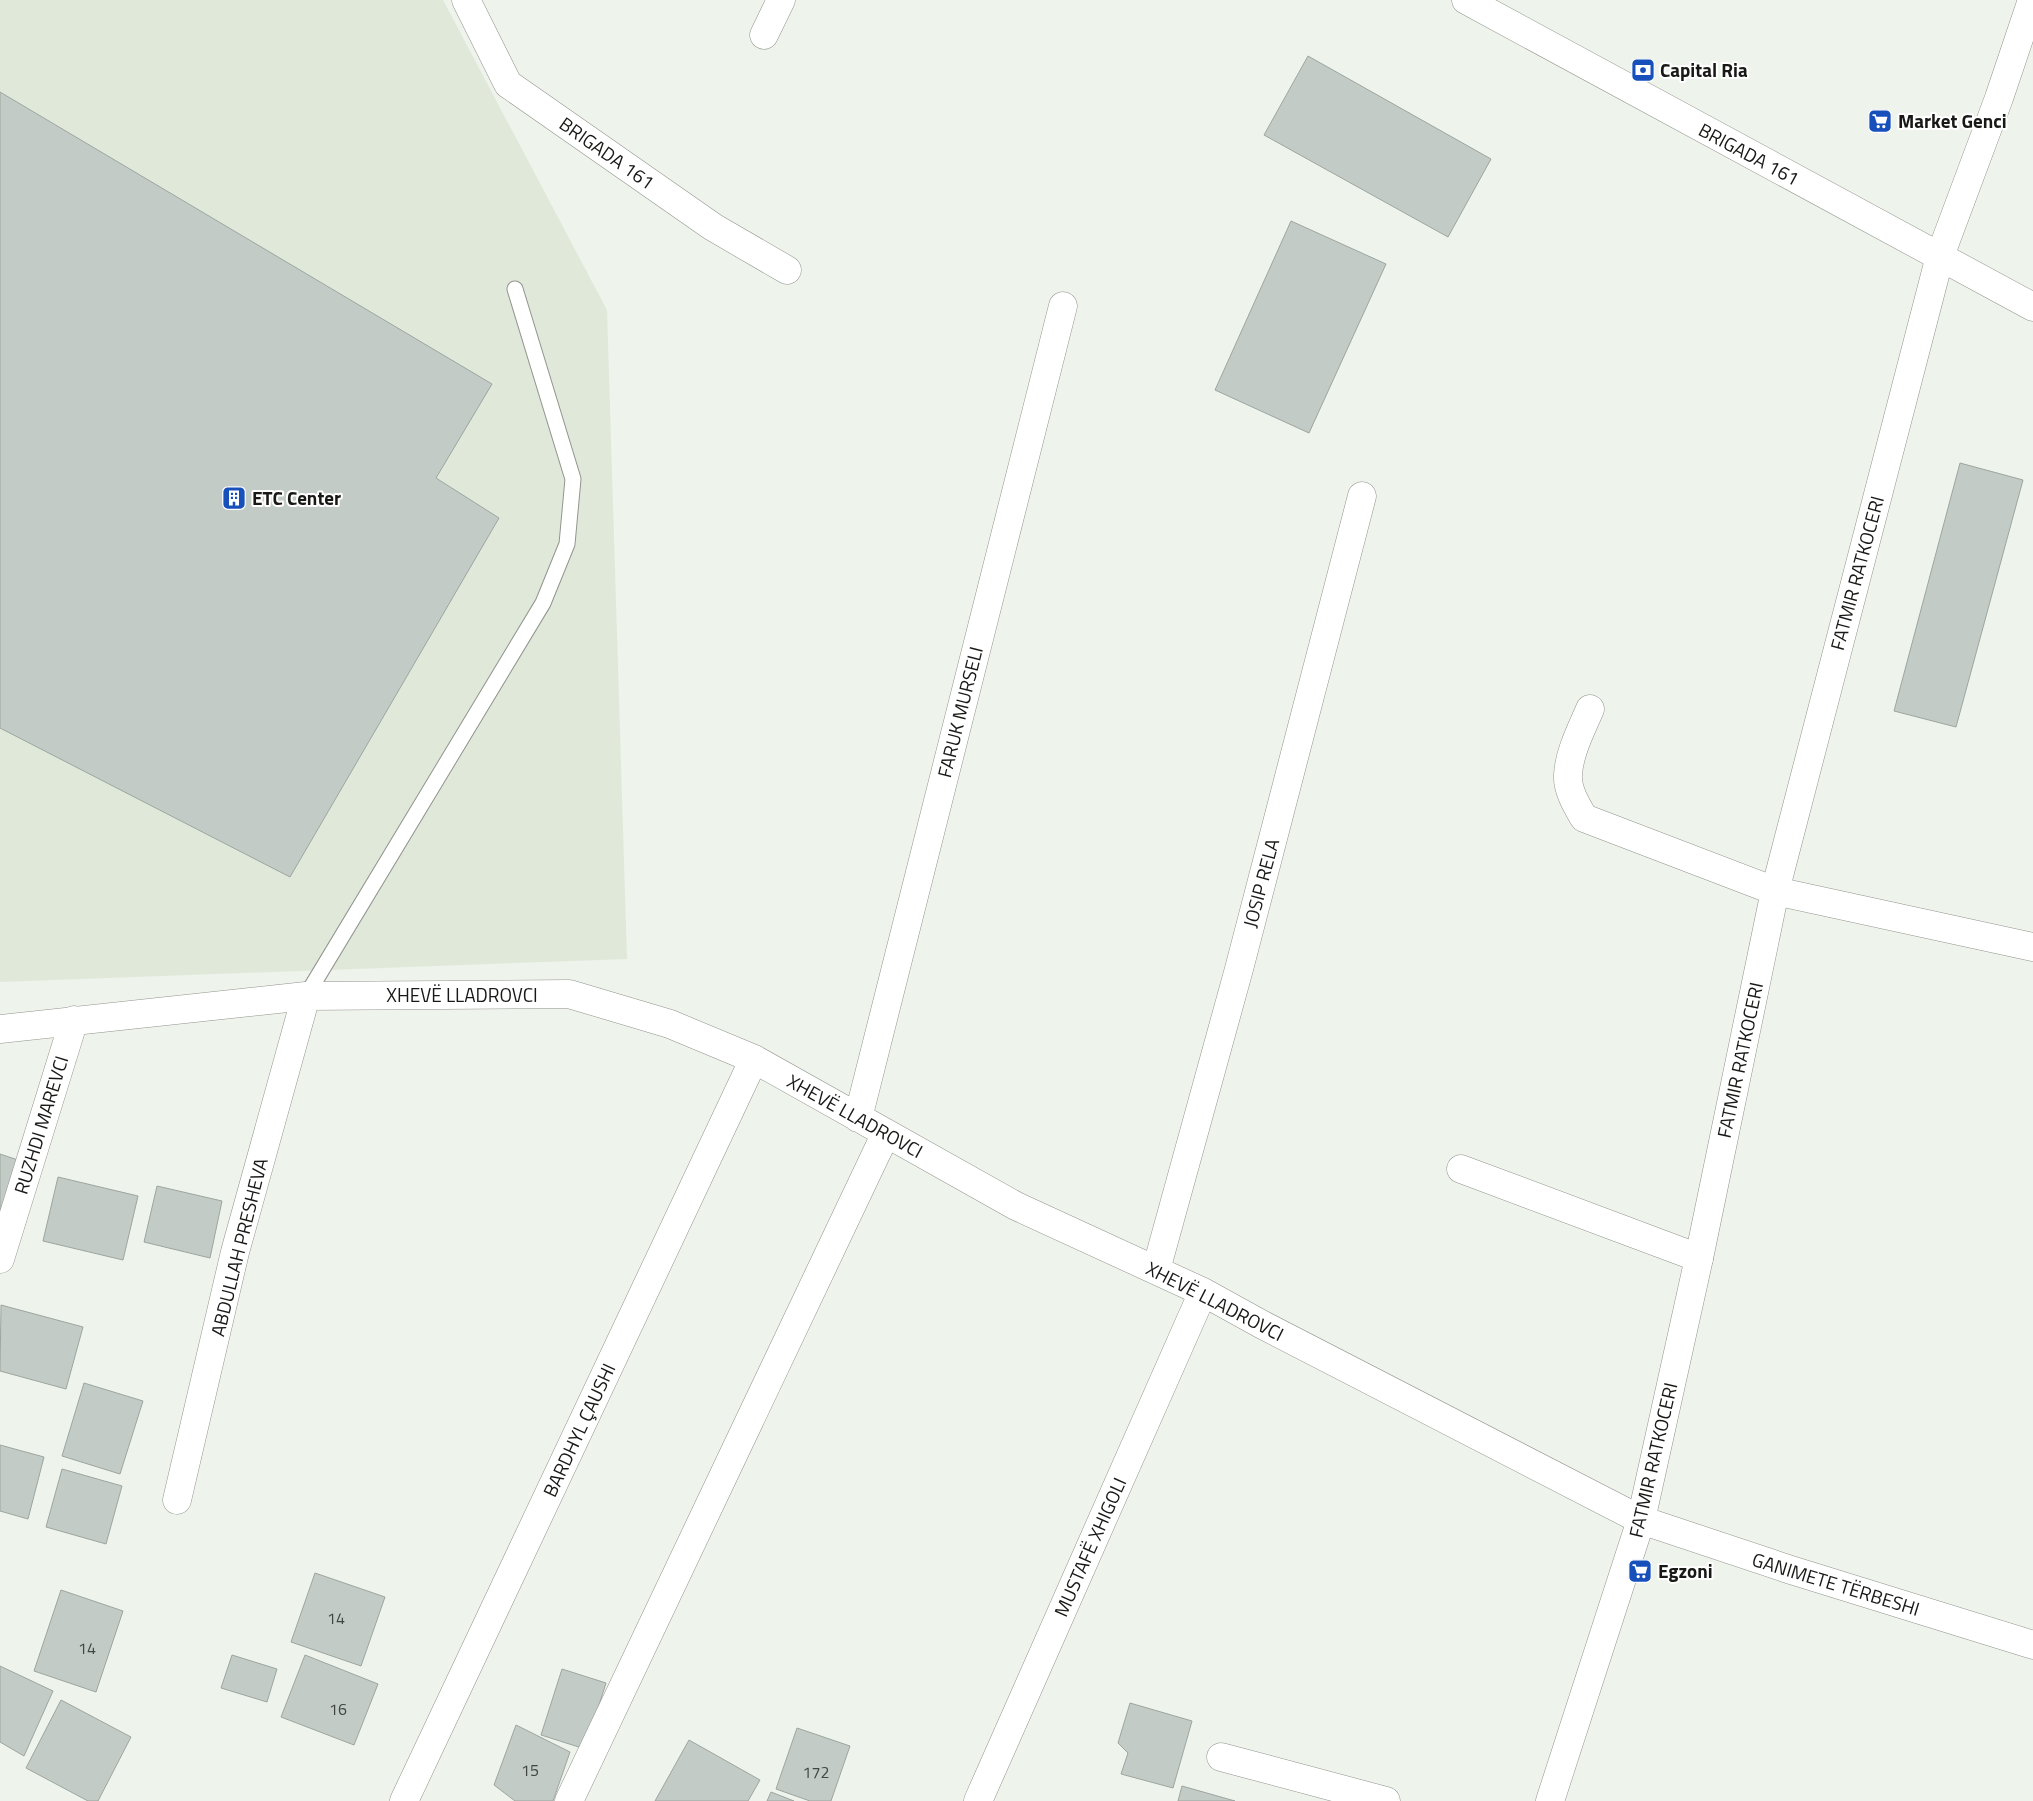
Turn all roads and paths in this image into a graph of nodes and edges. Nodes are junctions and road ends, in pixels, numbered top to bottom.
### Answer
1 (466, 0) edge
2 (781, 0) edge
3 (1466, 0) edge
4 (2032, 0) edge
5 (764, 36) dead end
6 (1940, 256) junction
7 (787, 270) dead end
8 (514, 289) dead end
9 (1063, 306) dead end
10 (2033, 307) edge
11 (1362, 496) dead end
12 (1590, 709) dead end
13 (1775, 891) junction
14 (2033, 947) edge
15 (306, 996) junction
16 (74, 1020) junction
17 (0, 1029) edge
18 (754, 1059) junction
19 (858, 1118) junction
20 (886, 1133) junction
21 (1461, 1169) dead end
22 (1699, 1258) junction
23 (0, 1259) edge
24 (1156, 1270) junction
25 (1203, 1292) junction
26 (177, 1500) dead end
27 (1641, 1520) junction
28 (2033, 1645) edge
29 (1222, 1757) dead end
30 (404, 1801) edge
31 (569, 1801) edge
32 (978, 1801) edge
33 (1386, 1801) edge
34 (1550, 1801) edge

1 - 7 street, BRIGADA 161
2 - 5 street
3 - 6 street, BRIGADA 161
4 - 6 street, FATMIR RATKOCERI
6 - 10 street, BRIGADA 161
6 - 13 street, FATMIR RATKOCERI
8 - 15 lane
9 - 19 street, FARUK MURSELI
11 - 24 street, JOSIP RELA
12 - 13 street
13 - 14 street
13 - 22 street, FATMIR RATKOCERI
15 - 16 street, XHEVË LLADROVCI
15 - 18 street, XHEVË LLADROVCI
15 - 26 street, ABDULLAH PRESHEVA
16 - 17 street, XHEVË LLADROVCI
16 - 23 street, RUZHDI MAREVCI
18 - 19 street, XHEVË LLADROVCI
18 - 30 street, BARDHYL ÇAUSHI
19 - 20 street, XHEVË LLADROVCI
20 - 24 street, XHEVË LLADROVCI
20 - 31 street
21 - 22 street
22 - 27 street, FATMIR RATKOCERI
24 - 25 street, XHEVË LLADROVCI
25 - 27 street, XHEVË LLADROVCI
25 - 32 street, MUSTAFË XHIGOLI
27 - 28 street, GANIMETE TËRBESHI
27 - 34 street, FATMIR RATKOCERI
29 - 33 street

